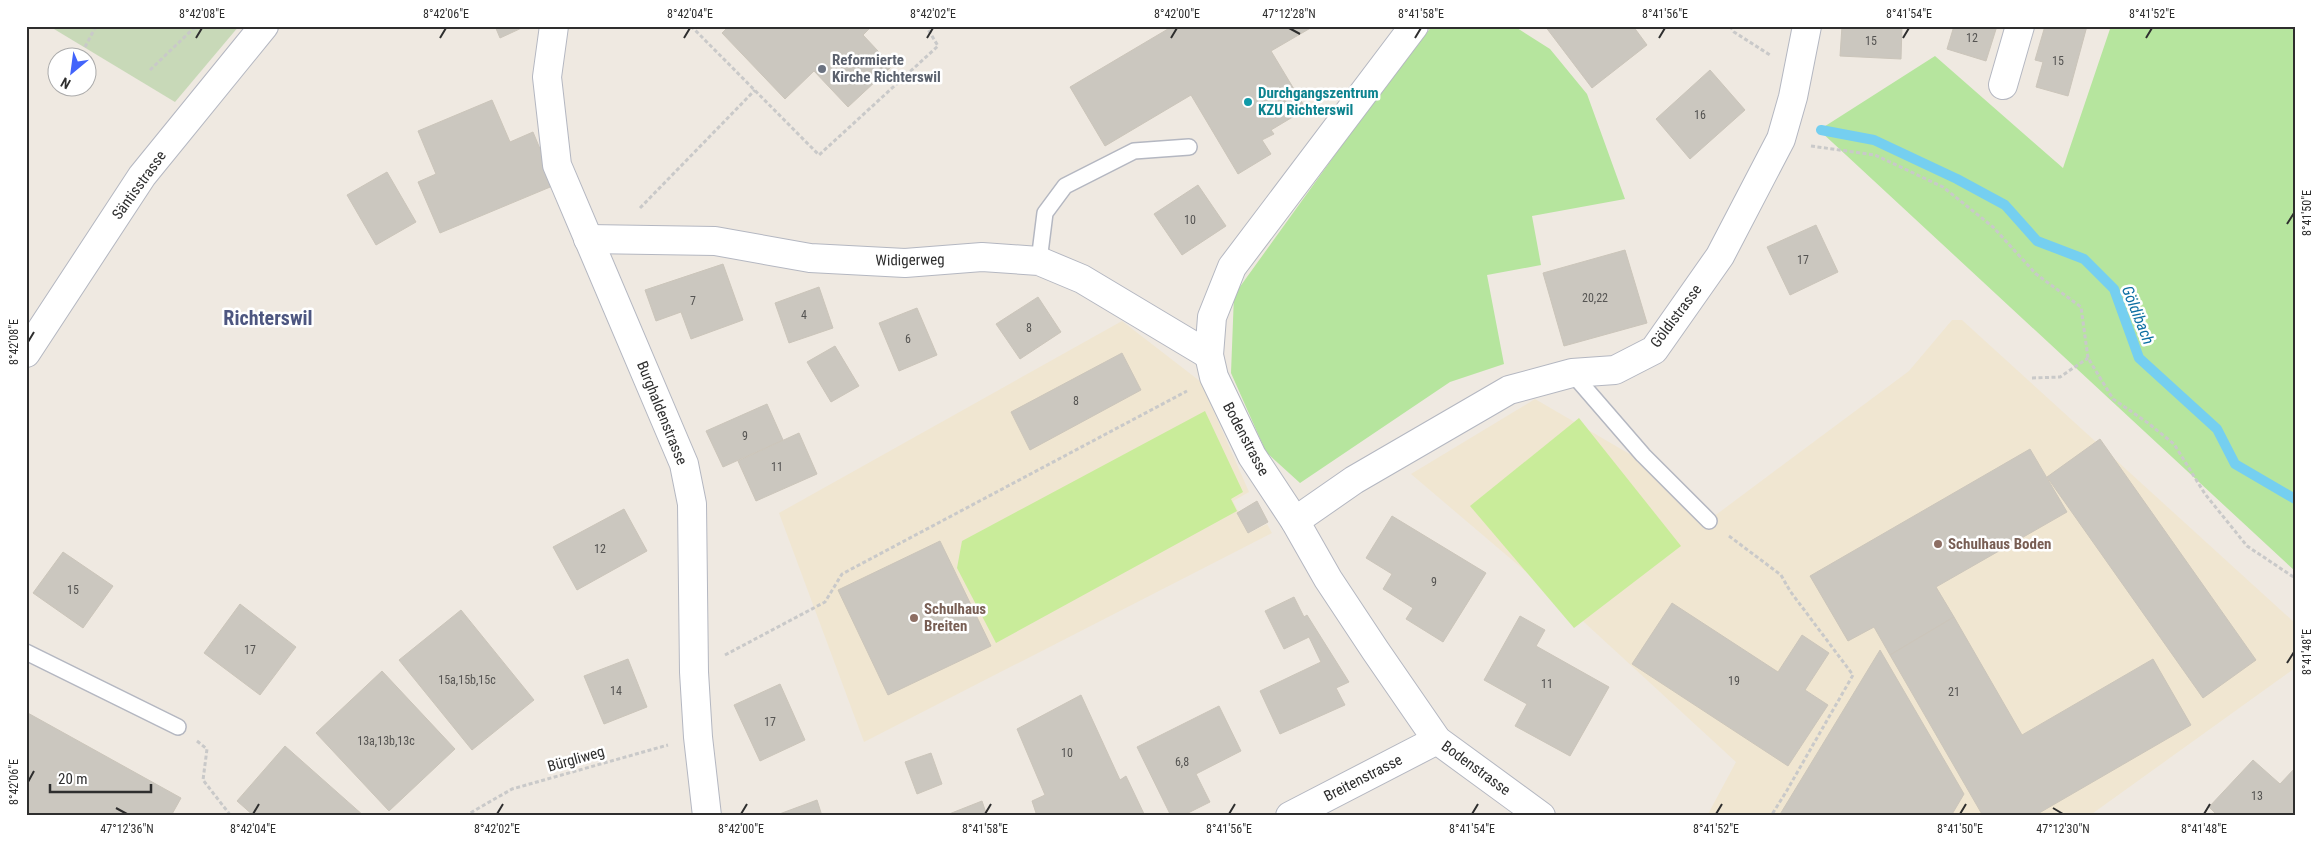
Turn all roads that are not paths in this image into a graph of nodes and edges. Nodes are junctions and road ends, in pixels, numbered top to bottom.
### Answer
1 (264, 26) edge
2 (554, 26) edge
3 (1414, 26) edge
4 (1806, 26) edge
5 (2020, 26) edge
6 (2003, 85) dead end
7 (1189, 147) dead end
8 (588, 239) junction
9 (1039, 261) junction
10 (26, 353) edge
11 (1211, 366) junction
12 (1572, 373) junction
13 (1295, 521) junction
14 (1709, 521) road end
15 (26, 652) edge
16 (178, 727) road end
17 (1437, 740) junction
18 (707, 816) edge
19 (1290, 816) edge
20 (1541, 816) edge

1 - 10 street, Säntisstrasse
2 - 8 street, Burghaldenstrasse
3 - 11 street
4 - 12 street, Göldistrasse
5 - 6 street
7 - 9 lane
8 - 9 street, Widigerweg
8 - 18 street, Burghaldenstrasse
9 - 11 street, Widigerweg
11 - 13 street, Bodenstrasse
12 - 13 street, Göldistrasse
12 - 14 lane
13 - 17 street, Bodenstrasse
15 - 16 lane
17 - 19 street, Breitenstrasse
17 - 20 street, Bodenstrasse

